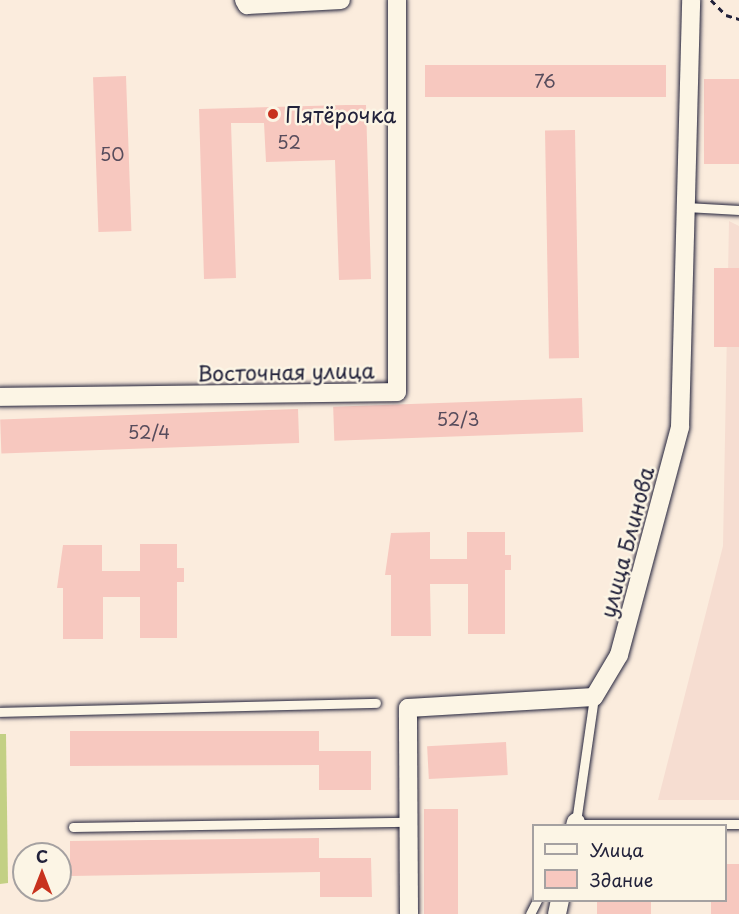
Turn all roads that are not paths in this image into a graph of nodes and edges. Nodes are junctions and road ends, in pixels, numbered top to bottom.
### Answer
1 (341, 0) edge
2 (397, 0) edge
3 (691, 0) edge
4 (245, 2) edge
5 (686, 207) junction
6 (739, 210) edge
7 (0, 397) edge
8 (594, 697) junction
9 (376, 703) dead end
10 (0, 712) edge
11 (408, 822) junction
12 (575, 824) edge
13 (739, 824) edge
14 (73, 827) dead end
15 (409, 914) edge

1 - 4 street
2 - 7 street, Восточная улица
3 - 5 street, улица Блинова
5 - 6 lane
5 - 8 street, улица Блинова
8 - 11 street
8 - 12 lane
9 - 10 lane
11 - 14 lane
11 - 15 street
12 - 13 lane

